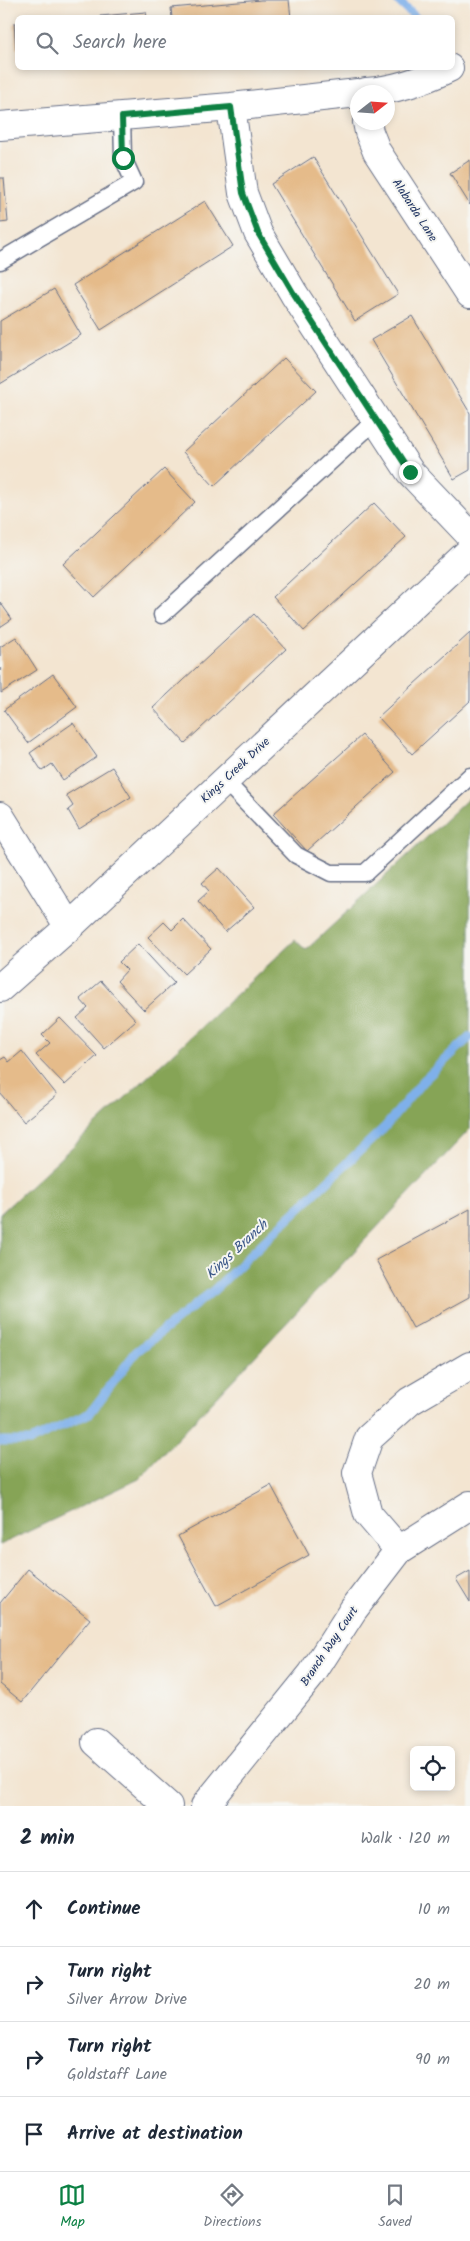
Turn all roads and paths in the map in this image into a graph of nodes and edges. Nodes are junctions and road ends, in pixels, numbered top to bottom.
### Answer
1 (470, 57) edge
2 (455, 64) edge
3 (444, 70) edge
4 (395, 87) edge
5 (350, 94) edge
6 (231, 107) junction
7 (122, 117) junction
8 (0, 126) edge
9 (369, 130) edge
10 (0, 261) edge
11 (470, 294) edge
12 (376, 420) junction
13 (470, 535) edge
14 (470, 551) edge
15 (162, 615) dead end
16 (470, 776) edge
17 (224, 780) junction
18 (0, 816) edge
19 (69, 927) junction
20 (0, 988) edge
21 (470, 1366) edge
22 (470, 1505) edge
23 (399, 1550) junction
24 (96, 1742) dead end
25 (168, 1806) edge
26 (205, 1806) edge

1 - 2 street
3 - 4 street
5 - 6 street
6 - 7 street
6 - 12 street
7 - 8 street
7 - 10 lane
9 - 11 street, Alabarda Lane
12 - 13 street
12 - 15 lane
14 - 17 street, Kings Creek Drive
16 - 17 lane
17 - 19 street, Kings Creek Drive
18 - 19 street
19 - 20 street, Kings Creek Drive
21 - 23 street
22 - 23 street, Branch Way Court
23 - 26 street, Branch Way Court
24 - 25 street

